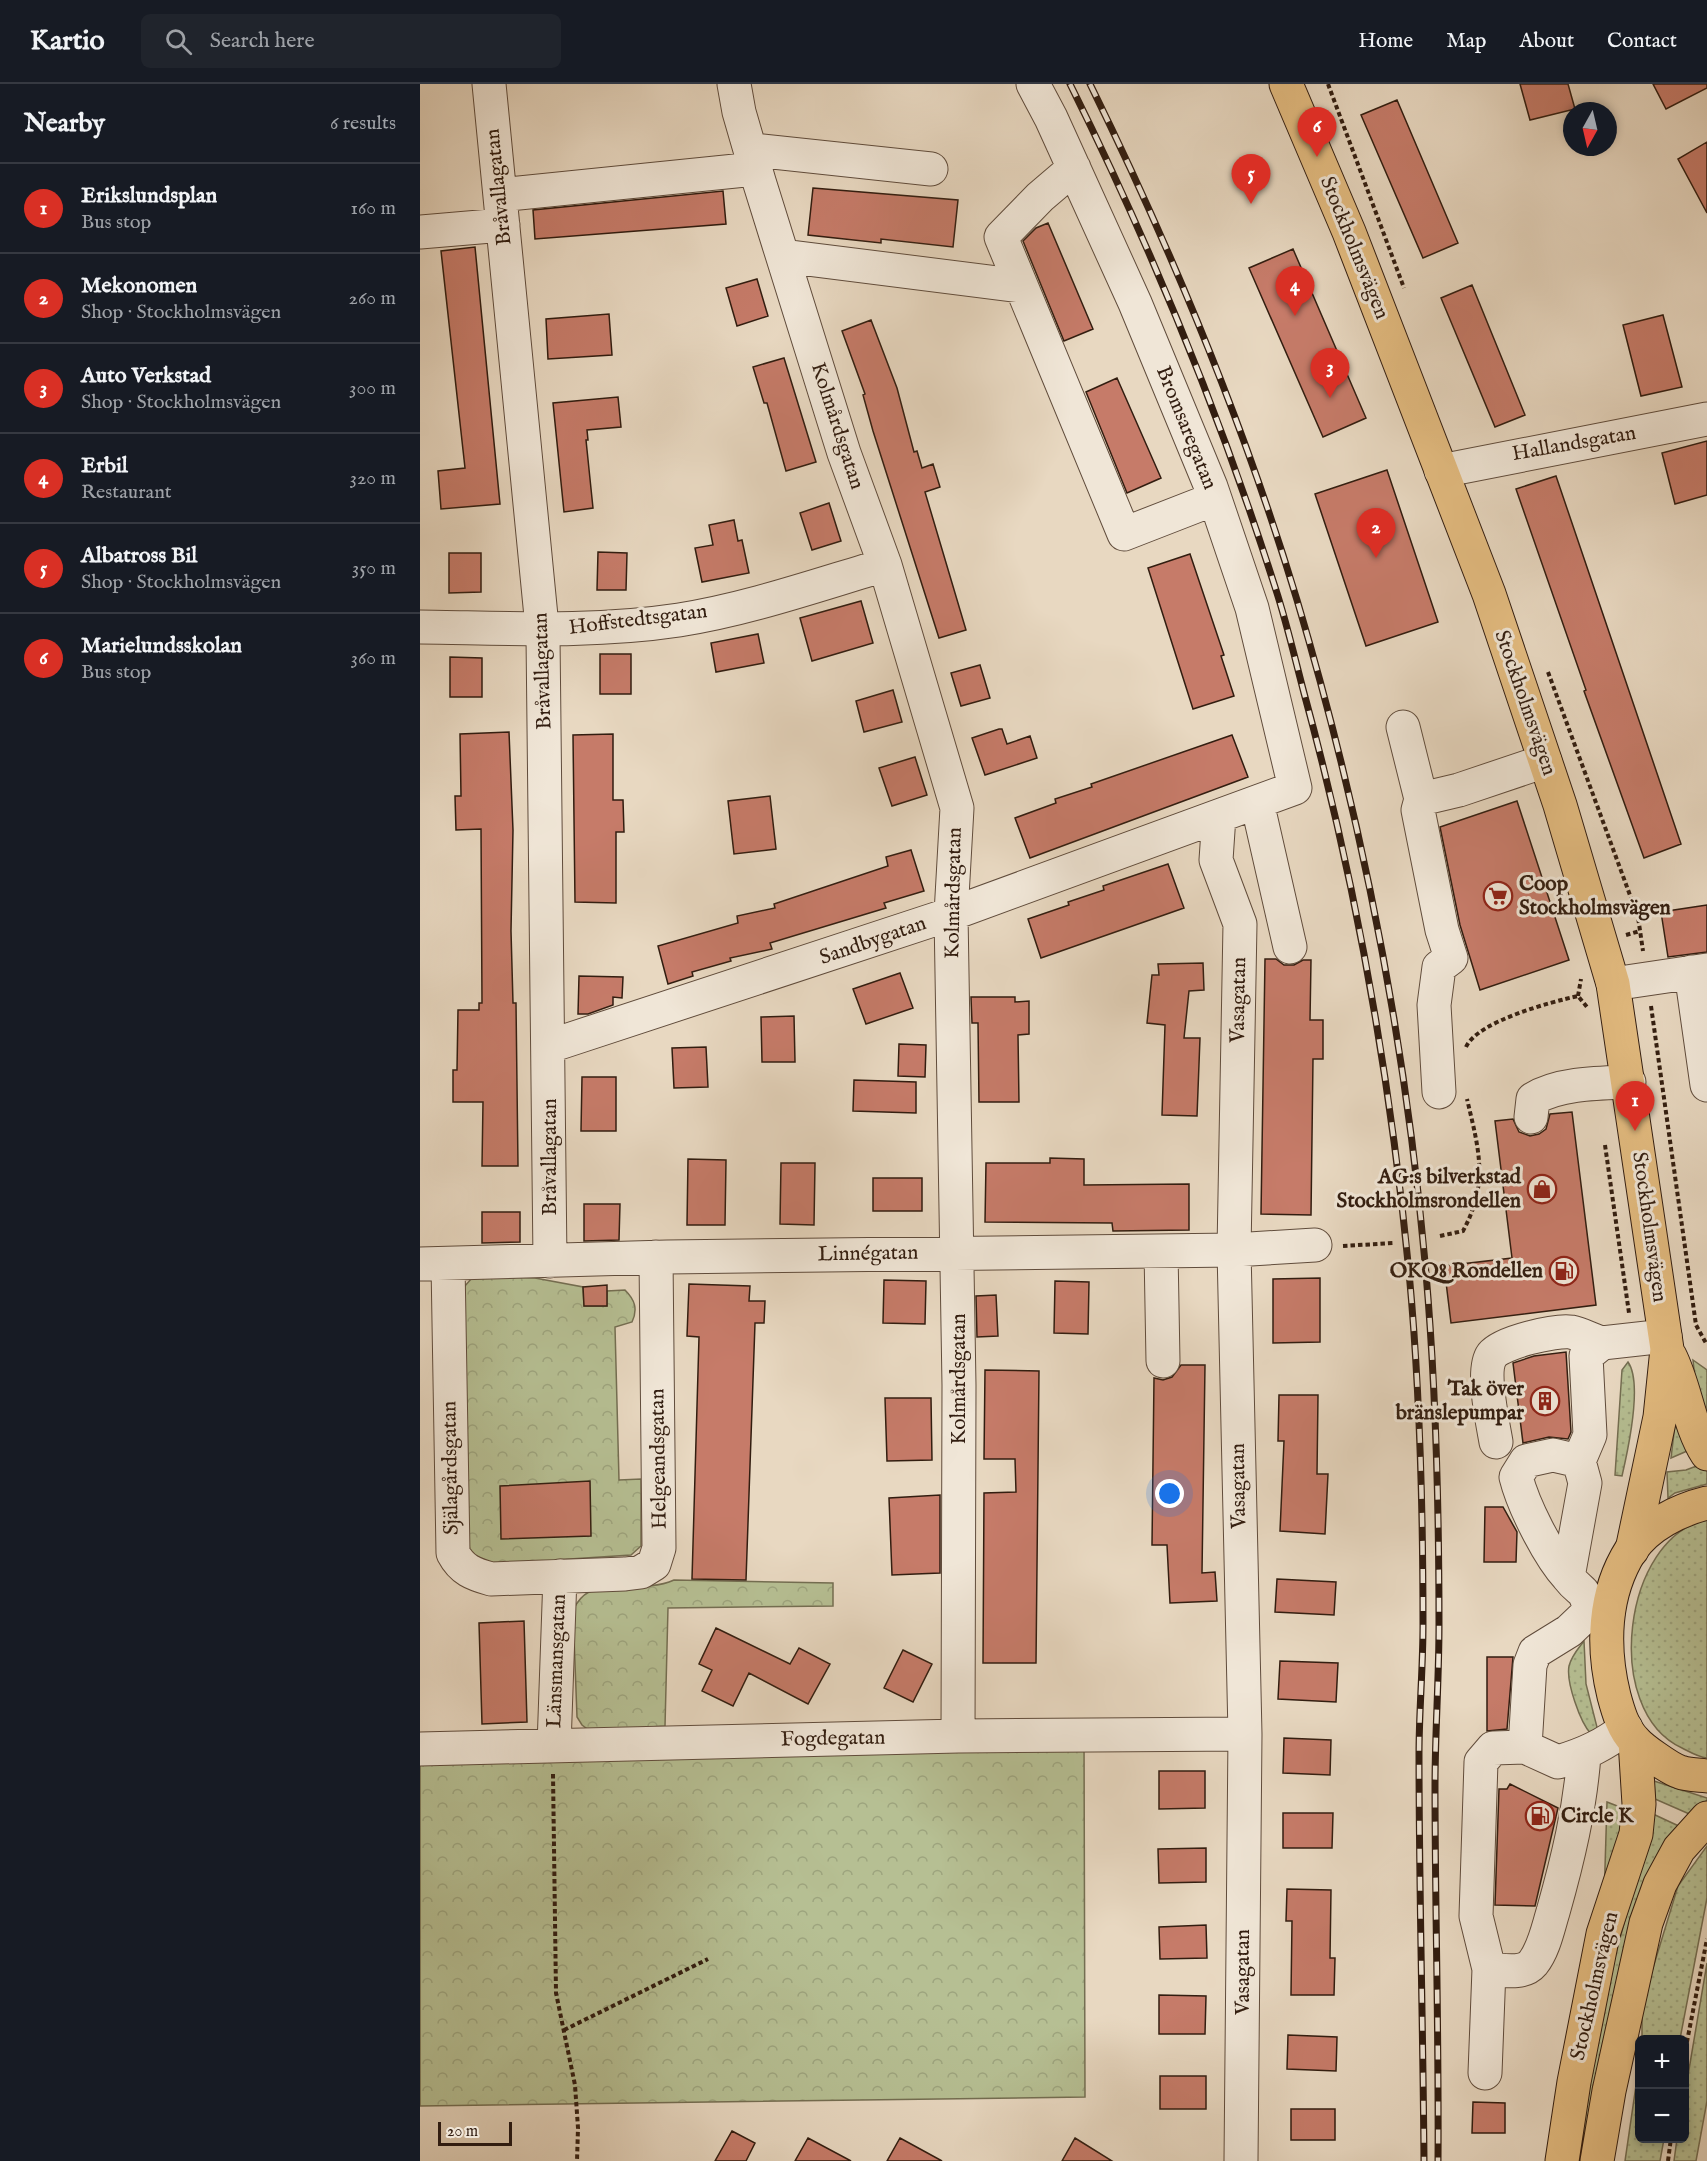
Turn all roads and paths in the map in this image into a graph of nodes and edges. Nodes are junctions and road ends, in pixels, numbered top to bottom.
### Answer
1 (489, 84) edge
2 (734, 84) edge
3 (1033, 84) edge
4 (1289, 85) edge
5 (753, 161) junction
6 (1074, 168) junction
7 (931, 169) dead end
8 (501, 210) junction
9 (420, 232) edge
10 (783, 256) junction
11 (1021, 286) junction
12 (1707, 419) edge
13 (1441, 471) junction
14 (1214, 499) junction
15 (885, 565) junction
16 (420, 627) edge
17 (543, 630) junction
18 (1403, 727) dead end
19 (1545, 761) junction
20 (1295, 789) joint
21 (1421, 799) junction
22 (1257, 802) junction
23 (1219, 816) junction
24 (951, 914) junction
25 (1290, 947) dead end
26 (1699, 971) edge
27 (1613, 984) junction
28 (550, 1046) junction
29 (1629, 1082) junction
30 (1707, 1085) edge
31 (1439, 1092) dead end
32 (1530, 1117) dead end
33 (1394, 1243) dead end
34 (1315, 1245) joint
35 (1234, 1250) junction
36 (1161, 1251) junction
37 (958, 1253) junction
38 (656, 1257) junction
39 (550, 1261) junction
40 (434, 1264) edge
41 (1602, 1343) junction
42 (1666, 1343) junction
43 (1163, 1361) dead end
44 (1496, 1442) dead end
45 (1707, 1454) edge
46 (1579, 1461) junction
47 (1707, 1503) edge
48 (1632, 1550) junction
49 (560, 1576) junction
50 (1568, 1577) junction
51 (1599, 1612) junction
52 (1245, 1734) junction
53 (1630, 1734) junction
54 (958, 1736) junction
55 (554, 1746) junction
56 (1525, 1747) junction
57 (420, 1749) edge
58 (1584, 1755) junction
59 (1707, 1776) edge
60 (1707, 1818) edge
61 (1707, 1939) edge
62 (708, 1959) dead end
63 (1490, 1969) junction
64 (564, 2030) junction
65 (1688, 2035) edge
66 (1485, 2073) dead end
67 (1670, 2143) edge
68 (576, 2161) edge
69 (1242, 2161) edge
70 (1562, 2161) edge
71 (1597, 2161) edge
72 (1668, 2161) edge

1 - 8 street, Bråvallagatan
2 - 5 street, Kolmårdsgatan
3 - 6 street, Bromsaregatan
4 - 13 main road, Stockholmsvägen
5 - 7 street
5 - 8 street
5 - 10 street, Kolmårdsgatan
6 - 11 street
6 - 14 street, Bromsaregatan
8 - 9 street
8 - 17 street, Bråvallagatan
10 - 11 street
10 - 15 street, Kolmårdsgatan
11 - 14 street
12 - 13 street, Hallandsgatan
13 - 19 main road, Stockholmsvägen
14 - 20 street, Bromsaregatan
15 - 17 street, Hoffstedtsgatan
15 - 24 street, Kolmårdsgatan
16 - 17 street, Hoffstedtsgatan
17 - 28 street, Bråvallagatan
18 - 21 street
19 - 21 street
19 - 27 main road, Stockholmsvägen
20 - 22 street, Sandbygatan
21 - 31 street
22 - 23 street, Sandbygatan
22 - 25 street
23 - 24 street, Sandbygatan
23 - 35 street, Vasagatan
24 - 28 street, Sandbygatan
24 - 37 street, Kolmårdsgatan
26 - 27 street
26 - 30 street
27 - 29 main road, Stockholmsvägen
28 - 39 street, Bråvallagatan
29 - 32 street
29 - 42 main road, Stockholmsvägen
33 - 34 path
34 - 35 street, Linnégatan
35 - 36 street, Linnégatan
35 - 52 street, Vasagatan
36 - 37 street, Linnégatan
36 - 43 street
37 - 38 street, Linnégatan
37 - 54 street, Kolmårdsgatan
38 - 39 street, Linnégatan
38 - 49 street, Helgeandsgatan
39 - 40 street, Linnégatan
40 - 49 street, Själagårdsgatan
41 - 42 street
41 - 44 street
41 - 46 street
42 - 45 main road, Stockholmsvägen
42 - 48 main road, Stockholmsvägen
46 - 50 street
46 - 50 street
47 - 48 main road
48 - 51 main road, Stockholmsvägen
49 - 55 street, Länsmansgatan
50 - 51 street
51 - 53 main road, Stockholmsvägen
51 - 56 street
52 - 54 street, Fogdegatan
52 - 69 street, Vasagatan
53 - 58 street
53 - 59 main road
53 - 70 main road, Stockholmsvägen
54 - 55 street, Fogdegatan
55 - 57 street, Fogdegatan
55 - 64 path
56 - 58 street
56 - 63 street
58 - 63 street
60 - 71 main road, Stockholmsvägen
61 - 65 path
62 - 64 path
63 - 66 street
64 - 68 path
67 - 72 path

